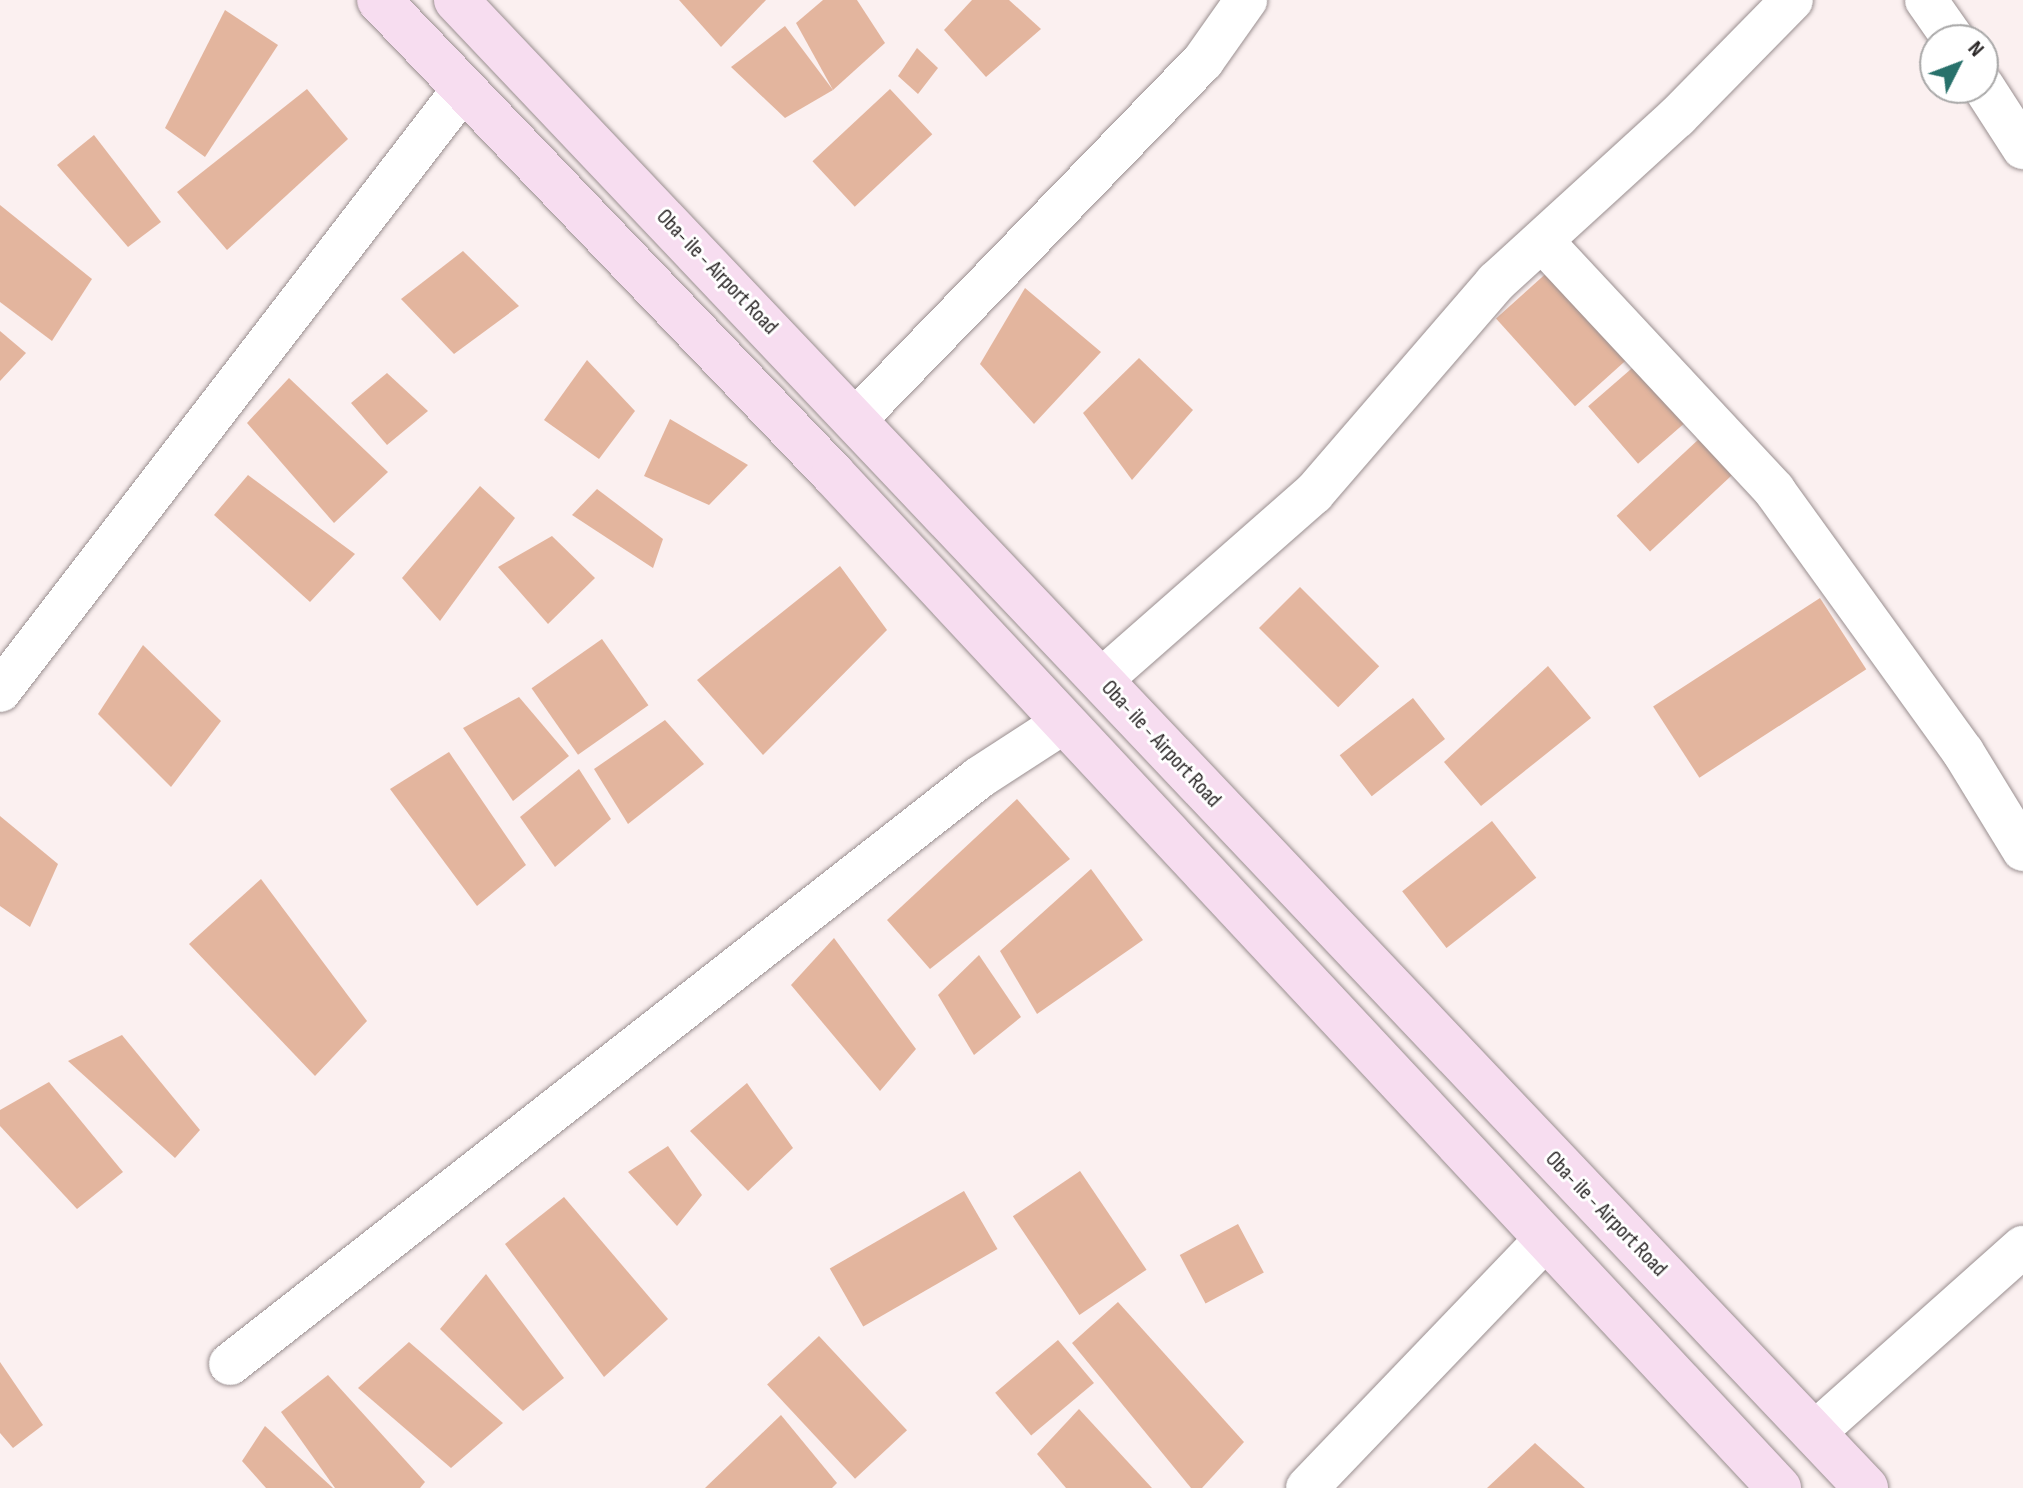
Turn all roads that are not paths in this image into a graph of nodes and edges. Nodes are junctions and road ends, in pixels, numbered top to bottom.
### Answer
1 (379, 0) edge
2 (456, 0) edge
3 (1246, 0) edge
4 (1792, 0) edge
5 (1926, 0) edge
6 (1943, 24) edge
7 (461, 92) junction
8 (1995, 104) edge
9 (2023, 148) edge
10 (1544, 243) junction
11 (857, 418) junction
12 (1101, 680) junction
13 (0, 691) edge
14 (1060, 725) junction
15 (2023, 850) edge
16 (1546, 1239) junction
17 (2023, 1247) edge
18 (1673, 1285) junction
19 (1629, 1328) junction
20 (230, 1364) dead end
21 (1814, 1433) junction
22 (1307, 1488) edge
23 (1779, 1488) edge
24 (1866, 1488) edge

1 - 7 main road
2 - 11 main road, Oba- ile - Airport Road
3 - 11 street
4 - 10 street
5 - 6 street
7 - 13 street
7 - 14 main road
8 - 9 street
10 - 12 street
10 - 15 street
11 - 12 main road, Oba- ile - Airport Road
12 - 18 main road, Oba- ile - Airport Road
14 - 16 main road
14 - 20 street
16 - 19 main road
16 - 22 street
17 - 21 street
18 - 19 main road
18 - 21 main road, Oba- ile - Airport Road
19 - 23 main road
21 - 24 main road, Oba- ile - Airport Road

